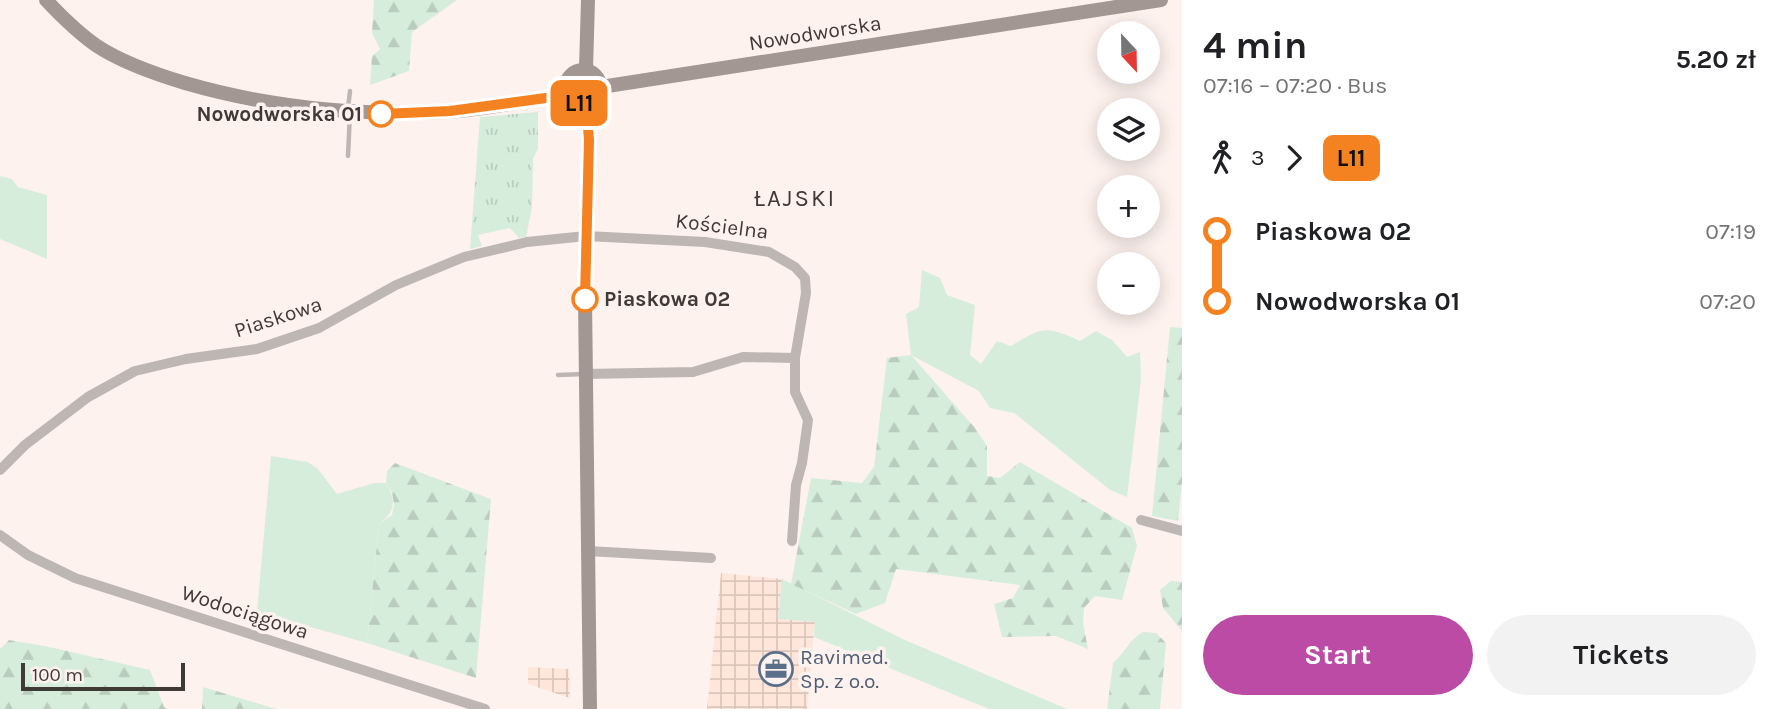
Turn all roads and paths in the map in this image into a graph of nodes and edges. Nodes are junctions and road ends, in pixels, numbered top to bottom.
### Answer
1 (46, 0) edge
2 (588, 0) edge
3 (1161, 0) edge
4 (586, 69) junction
5 (601, 87) junction
6 (350, 91) dead end
7 (568, 95) junction
8 (586, 104) junction
9 (349, 112) junction
10 (348, 156) dead end
11 (586, 236) junction
12 (795, 358) junction
13 (585, 374) junction
14 (558, 375) dead end
15 (0, 470) edge
16 (1141, 520) dead end
17 (1182, 530) edge
18 (0, 535) edge
19 (792, 541) dead end
20 (588, 551) junction
21 (711, 558) dead end
22 (485, 709) edge
23 (590, 709) edge

1 - 9 main road
2 - 4 main road
3 - 5 main road, Nowodworska
4 - 5 main road
4 - 7 main road
5 - 8 main road
6 - 9 lane
7 - 8 main road
7 - 9 main road
8 - 11 main road
9 - 10 lane
11 - 12 street, Kościelna
11 - 13 main road
11 - 15 street, Piaskowa
12 - 13 street
12 - 19 street, Kościelna
13 - 14 lane
13 - 20 main road
16 - 17 street
18 - 22 street, Wodociągowa
20 - 21 street
20 - 23 main road

